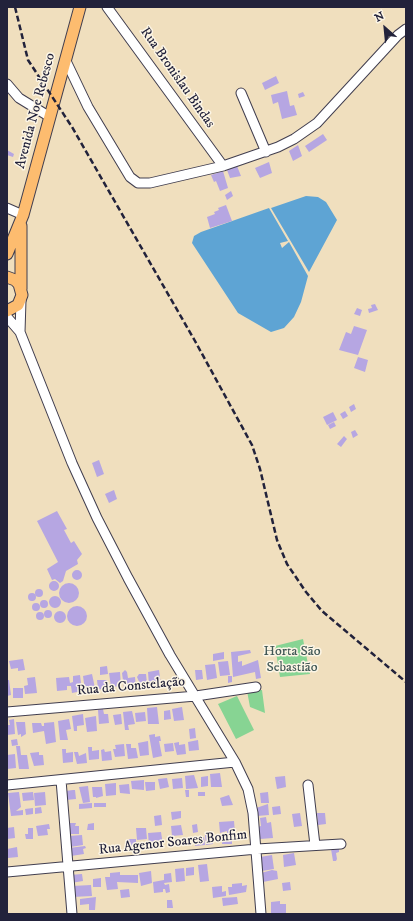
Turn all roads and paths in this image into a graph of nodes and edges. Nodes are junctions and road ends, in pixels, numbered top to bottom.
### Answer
1 (80, 7) edge
2 (108, 7) edge
3 (406, 29) edge
4 (66, 61) junction
5 (7, 84) edge
6 (241, 93) dead end
7 (50, 117) junction
8 (266, 152) junction
9 (223, 166) junction
10 (7, 208) edge
11 (22, 218) junction
12 (7, 254) edge
13 (7, 277) edge
14 (21, 295) junction
15 (7, 311) edge
16 (7, 317) edge
17 (20, 332) junction
18 (256, 687) dead end
19 (196, 696) junction
20 (7, 712) edge
21 (235, 762) junction
22 (61, 780) junction
23 (308, 784) dead end
24 (7, 785) edge
25 (341, 844) dead end
26 (315, 845) junction
27 (257, 849) junction
28 (68, 867) junction
29 (7, 872) edge
30 (72, 914) edge
31 (261, 914) edge

1 - 4 main road, Avenida Noe Rebesco
2 - 9 street, Rua Bronislau Bindas
3 - 8 street
4 - 7 main road, Avenida Noe Rebesco
4 - 9 street
5 - 7 street
6 - 8 street
7 - 11 main road, Avenida Noe Rebesco
8 - 9 street
10 - 11 street
11 - 12 main road, Avenida Noe Rebesco
11 - 14 main road, Avenida Noe Rebesco
13 - 14 main road
14 - 15 main road
14 - 17 street
16 - 17 street
17 - 19 street
18 - 19 street, Rua da Constelação
19 - 20 street, Rua da Constelação
19 - 21 street
21 - 22 street
21 - 27 street
22 - 24 street
22 - 28 street
23 - 26 street
25 - 26 street, Rua Agenor Soares Bonfim
26 - 27 street, Rua Agenor Soares Bonfim
27 - 28 street, Rua Agenor Soares Bonfim
27 - 31 street
28 - 29 street, Rua Agenor Soares Bonfim
28 - 30 street

